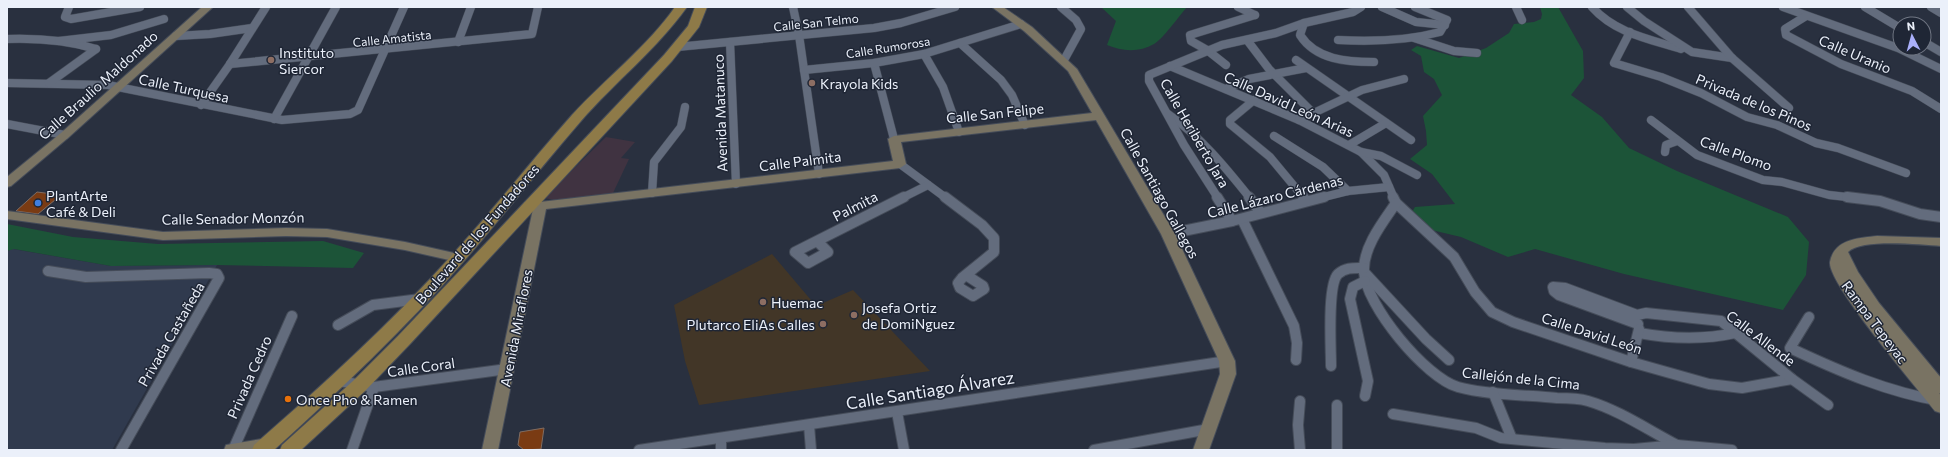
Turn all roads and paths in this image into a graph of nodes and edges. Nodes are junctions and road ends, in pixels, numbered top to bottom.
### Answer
1 (69, 7) edge
2 (140, 7) edge
3 (208, 7) edge
4 (266, 7) edge
5 (336, 7) edge
6 (404, 7) edge
7 (471, 7) edge
8 (538, 7) edge
9 (682, 7) edge
10 (701, 7) edge
11 (793, 7) edge
12 (955, 7) edge
13 (997, 7) edge
14 (1061, 7) edge
15 (1238, 7) edge
16 (1361, 7) edge
17 (1382, 7) edge
18 (1416, 7) edge
19 (1516, 7) edge
20 (1592, 7) edge
21 (1627, 7) edge
22 (1688, 7) edge
23 (1783, 7) edge
24 (1865, 7) edge
25 (1931, 7) edge
26 (1941, 13) edge
27 (1806, 16) junction
28 (164, 19) dead end
29 (1522, 20) dead end
30 (1446, 22) junction
31 (1304, 23) junction
32 (1892, 23) edge
33 (1021, 24) junction
34 (252, 28) junction
35 (1630, 32) junction
36 (799, 35) junction
37 (176, 36) junction
38 (1411, 37) junction
39 (7, 39) edge
40 (1248, 40) junction
41 (1338, 40) dead end
42 (59, 41) junction
43 (458, 42) junction
44 (730, 42) junction
45 (960, 43) junction
46 (1932, 47) edge
47 (677, 48) junction
48 (385, 50) junction
49 (1207, 50) junction
50 (1692, 52) junction
51 (1941, 52) edge
52 (1477, 53) dead end
53 (924, 54) junction
54 (310, 56) junction
55 (1732, 58) junction
56 (1064, 60) junction
57 (1296, 60) dead end
58 (1374, 62) dead end
59 (874, 63) junction
60 (230, 64) junction
61 (1226, 65) dead end
62 (1170, 66) junction
63 (1306, 68) junction
64 (1941, 68) edge
65 (804, 70) junction
66 (1274, 74) junction
67 (1404, 79) dead end
68 (49, 83) junction
69 (7, 84) edge
70 (119, 87) junction
71 (1226, 89) junction
72 (1347, 96) junction
73 (1254, 100) junction
74 (201, 105) junction
75 (685, 107) dead end
76 (1789, 108) dead end
77 (1941, 109) edge
78 (1313, 113) junction
79 (1168, 114) junction
80 (1100, 116) junction
81 (274, 119) junction
82 (1299, 120) junction
83 (1651, 120) dead end
84 (1386, 123) junction
85 (7, 124) edge
86 (1025, 125) junction
87 (959, 132) junction
88 (65, 135) junction
89 (1274, 136) dead end
90 (894, 139) junction
91 (1411, 140) dead end
92 (1677, 141) junction
93 (1349, 145) junction
94 (1361, 152) junction
95 (1665, 152) dead end
96 (900, 164) junction
97 (1906, 173) dead end
98 (819, 174) junction
99 (1417, 175) dead end
100 (7, 183) edge
101 (736, 184) junction
102 (928, 184) junction
103 (1390, 186) junction
104 (1348, 191) junction
105 (652, 193) junction
106 (1306, 201) junction
107 (1396, 203) junction
108 (535, 205) junction
109 (1262, 213) junction
110 (7, 215) edge
111 (1941, 216) edge
112 (1237, 220) junction
113 (1168, 234) junction
114 (817, 242) junction
115 (1941, 242) edge
116 (458, 258) junction
117 (48, 271) dead end
118 (466, 274) junction
119 (1365, 274) junction
120 (964, 276) dead end
121 (420, 299) junction
122 (292, 316) dead end
123 (1809, 317) dead end
124 (1638, 324) junction
125 (338, 325) dead end
126 (1735, 333) junction
127 (1296, 360) dead end
128 (1450, 360) dead end
129 (1227, 361) junction
130 (1631, 362) junction
131 (1331, 366) dead end
132 (507, 369) junction
133 (1792, 379) junction
134 (339, 381) junction
135 (366, 387) junction
136 (1493, 392) junction
137 (1365, 396) dead end
138 (1940, 399) edge
139 (1300, 401) dead end
140 (1337, 405) dead end
141 (1828, 405) dead end
142 (897, 412) junction
143 (1394, 414) dead end
144 (809, 425) junction
145 (1209, 429) junction
146 (721, 438) junction
147 (1512, 440) junction
148 (1677, 444) junction
149 (264, 447) edge
150 (121, 450) edge
151 (232, 450) edge
152 (288, 450) edge
153 (352, 450) edge
154 (490, 450) edge
155 (639, 450) edge
156 (722, 450) edge
157 (811, 450) edge
158 (904, 450) edge
159 (1094, 450) edge
160 (1201, 450) edge
161 (1300, 450) edge
162 (1337, 450) edge
163 (1634, 450) edge
164 (1732, 450) edge

1 - 2 street
3 - 37 street, Calle Braulio Maldonado
4 - 34 street
5 - 54 street
6 - 48 street
7 - 43 street
8 - 43 street, Calle Amatista
9 - 116 main road, Boulevard de los Fundadores
10 - 47 main road, Boulevard de los Fundadores
11 - 36 street
12 - 36 street, Calle San Telmo
13 - 33 street, Calle Santiago Gallegos
14 - 56 street
15 - 49 street
16 - 31 street
17 - 30 street
18 - 30 street
19 - 29 street
20 - 35 street
21 - 50 street
22 - 55 street
23 - 27 street
24 - 32 street
25 - 26 street
27 - 64 street
27 - 77 street, Calle Uranio
28 - 42 street
30 - 38 street
31 - 40 street
31 - 58 street
33 - 45 street, Calle Rumorosa
33 - 56 street, Calle Santiago Gallegos
34 - 37 street
34 - 60 street
35 - 50 street
35 - 97 street, Privada de los Pinos
36 - 44 street, Calle San Telmo
36 - 65 street
37 - 70 street, Calle Braulio Maldonado
38 - 41 street
38 - 52 street
39 - 42 street
40 - 49 street
40 - 66 street
42 - 68 street
43 - 48 street, Calle Amatista
44 - 47 street, Calle San Telmo
44 - 101 street, Avenida Matanuco
45 - 53 street, Calle Rumorosa
45 - 86 street
46 - 51 street
47 - 108 main road, Boulevard de los Fundadores
48 - 54 street, Calle Amatista
48 - 81 street, Calle Turquesa
49 - 61 street
49 - 62 street
50 - 55 street
53 - 59 street, Calle Rumorosa
53 - 87 street
54 - 60 street, Calle Amatista
54 - 81 street
55 - 76 street
56 - 80 street, Calle Santiago Gallegos
57 - 63 street
59 - 65 street, Calle Rumorosa
59 - 90 street
60 - 74 street
62 - 71 street, Calle David León Arias
62 - 79 street, Calle Heriberto Jara
63 - 66 street
63 - 72 street
65 - 98 street
66 - 71 street
66 - 78 street
67 - 72 street
68 - 69 street, Calle Turquesa
68 - 70 street, Calle Turquesa
70 - 74 street, Calle Turquesa
70 - 88 street, Calle Braulio Maldonado
71 - 73 street, Calle David León Arias
72 - 78 street
72 - 84 street
73 - 82 street, Calle David León Arias
73 - 106 street
74 - 81 street, Calle Turquesa
75 - 105 street
78 - 82 street
79 - 109 street
79 - 112 street, Calle Heriberto Jara
80 - 86 street, Calle San Felipe
80 - 113 street, Calle Santiago Gallegos
82 - 93 street, Calle David León Arias
83 - 92 street, Calle Plomo
84 - 91 street
84 - 93 street
85 - 88 street
86 - 87 street, Calle San Felipe
87 - 90 street, Calle San Felipe
88 - 100 street, Calle Braulio Maldonado
89 - 104 street
90 - 96 street
92 - 95 street
92 - 111 street, Calle Plomo
93 - 94 street, Calle David León Arias
94 - 99 street
94 - 103 street, Calle David León Arias
96 - 98 street, Calle Palmita
96 - 102 street
98 - 101 street, Calle Palmita
101 - 105 street, Calle Palmita
102 - 114 street, Palmita
102 - 120 street
103 - 104 street, Calle Lázaro Cárdenas
103 - 107 street, Calle David León Arias
104 - 106 street, Calle Lázaro Cárdenas
105 - 108 street, Calle Palmita
106 - 109 street, Calle Lázaro Cárdenas
107 - 119 street
107 - 130 street, Calle David León
108 - 118 main road, Boulevard de los Fundadores
108 - 132 street, Avenida Miraflores
109 - 112 street, Calle Lázaro Cárdenas
110 - 116 street, Calle Senador Monzón
112 - 113 street, Calle Lázaro Cárdenas
112 - 127 street, Calle Heriberto Jara
113 - 129 street, Calle Santiago Gallegos
114 - 114 street, Palmita
115 - 138 street, Rampa Tepeyac
116 - 118 main road
116 - 121 main road, Boulevard de los Fundadores
117 - 150 street, Privada Castañeda
118 - 135 main road, Boulevard de los Fundadores
119 - 128 street
119 - 131 street
119 - 136 street, Callejón de la Cima
119 - 137 street
121 - 125 street
121 - 134 main road, Boulevard de los Fundadores
122 - 151 street, Privada Cedro
123 - 138 street
124 - 124 street, Calle Allende
124 - 126 street
124 - 126 street, Calle Allende
124 - 130 street
126 - 133 street, Calle Allende
129 - 142 street, Calle Santiago Álvarez
129 - 145 street, Calle Santiago Gallegos
130 - 133 street, Calle David León
132 - 135 street, Calle Coral
132 - 154 street, Avenida Miraflores
133 - 141 street, Calle Allende
134 - 135 street, Calle Coral
134 - 149 main road, Boulevard de los Fundadores
135 - 152 main road, Boulevard de los Fundadores
135 - 153 street
136 - 147 street
136 - 148 street, Callejón de la Cima
139 - 161 street
140 - 162 street
142 - 144 street, Calle Santiago Álvarez
142 - 158 street
143 - 147 street
144 - 146 street, Calle Santiago Álvarez
144 - 157 street
145 - 159 street
145 - 160 street, Calle Santiago Gallegos
146 - 155 street, Calle Santiago Álvarez
146 - 156 street
147 - 163 street
148 - 163 street
148 - 164 street
149 - 151 street

